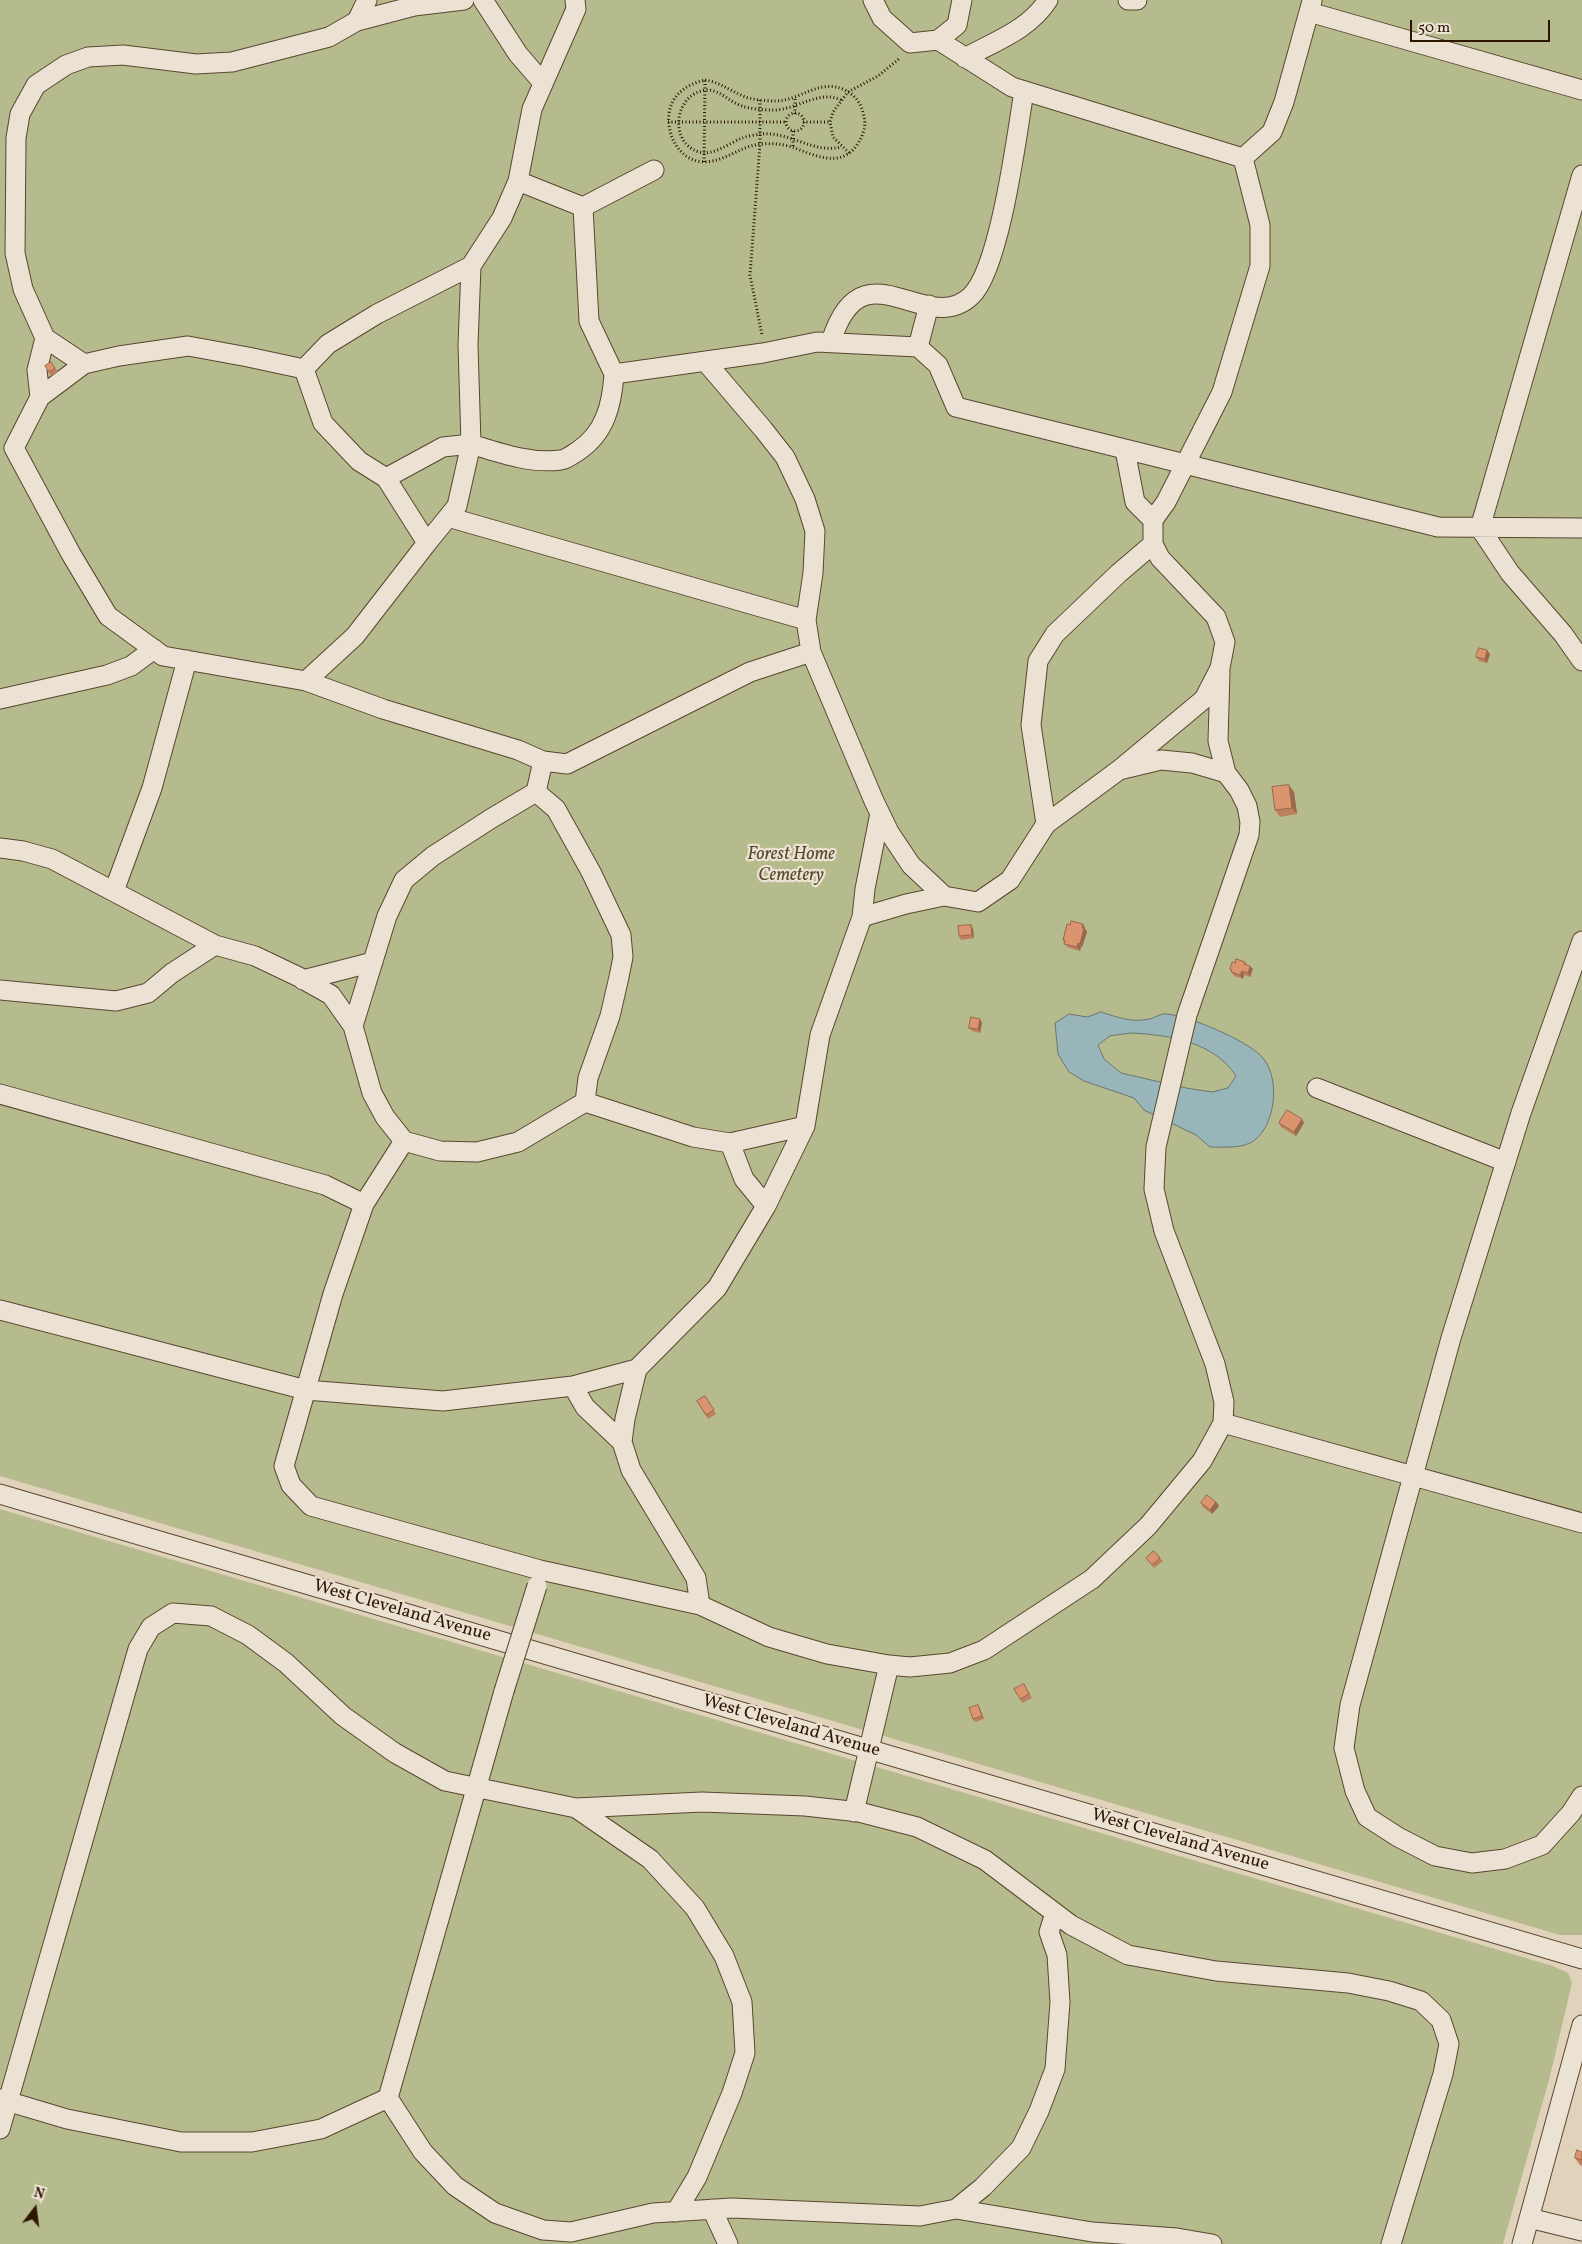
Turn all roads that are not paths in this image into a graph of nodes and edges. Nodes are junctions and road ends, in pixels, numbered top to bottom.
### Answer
1 (366, 0) edge
2 (464, 0) edge
3 (483, 0) edge
4 (575, 0) edge
5 (873, 0) edge
6 (962, 0) edge
7 (1048, 0) edge
8 (1128, 0) edge
9 (1137, 0) edge
10 (412, 3) edge
11 (1311, 6) edge
12 (357, 21) junction
13 (938, 40) junction
14 (965, 58) junction
15 (543, 83) junction
16 (1582, 90) edge
17 (1024, 91) junction
18 (1243, 158) junction
19 (654, 170) dead end
20 (1582, 174) edge
21 (518, 181) junction
22 (583, 207) junction
23 (470, 266) junction
24 (929, 305) junction
25 (45, 338) junction
26 (831, 342) junction
27 (918, 347) junction
28 (705, 361) junction
29 (84, 364) junction
30 (304, 370) junction
31 (614, 374) junction
32 (40, 397) junction
33 (471, 444) junction
34 (1125, 450) junction
35 (7, 451) edge
36 (1185, 465) junction
37 (386, 478) junction
38 (448, 517) junction
39 (1153, 520) junction
40 (1480, 528) junction
41 (1582, 528) edge
42 (427, 543) junction
43 (1153, 544) junction
44 (806, 620) junction
45 (154, 649) junction
46 (811, 652) junction
47 (187, 660) junction
48 (1582, 661) edge
49 (1220, 668) junction
50 (306, 681) junction
51 (0, 699) edge
52 (543, 761) junction
53 (1118, 770) junction
54 (1226, 773) junction
55 (536, 792) junction
56 (880, 813) junction
57 (1046, 824) junction
58 (0, 848) edge
59 (114, 891) junction
60 (944, 896) junction
61 (862, 917) junction
62 (1582, 941) edge
63 (215, 944) junction
64 (373, 962) junction
65 (304, 980) junction
66 (0, 990) edge
67 (353, 1026) junction
68 (1317, 1088) dead end
69 (0, 1094) edge
70 (584, 1102) junction
71 (805, 1126) junction
72 (404, 1141) junction
73 (730, 1143) junction
74 (1506, 1162) junction
75 (364, 1204) junction
76 (766, 1206) junction
77 (0, 1310) edge
78 (637, 1369) junction
79 (573, 1386) junction
80 (306, 1390) junction
81 (1223, 1422) junction
82 (622, 1442) junction
83 (1413, 1474) junction
84 (0, 1494) edge
85 (1582, 1523) edge
86 (538, 1578) junction
87 (700, 1605) junction
88 (889, 1665) junction
89 (870, 1750) junction
90 (477, 1787) junction
91 (1582, 1796) edge
92 (576, 1808) junction
93 (854, 1812) junction
94 (1055, 1913) junction
95 (1582, 1959) edge
96 (1582, 2025) edge
97 (388, 2098) junction
98 (4, 2100) edge
99 (0, 2129) edge
100 (712, 2209) junction
101 (956, 2209) junction
102 (676, 2212) junction
103 (1529, 2218) junction
104 (1582, 2231) edge
105 (571, 2232) junction
106 (557, 2244) edge
107 (728, 2244) edge
108 (1212, 2244) edge
109 (1391, 2244) edge
110 (1522, 2244) edge

1 - 12 street
2 - 10 street
3 - 15 street
4 - 15 street
5 - 13 street
6 - 13 street
7 - 14 street
8 - 9 street
10 - 12 street
11 - 16 street
11 - 18 street
12 - 25 street
13 - 14 street
14 - 17 street
15 - 21 street
17 - 18 street
17 - 24 street
18 - 36 street
19 - 22 street
20 - 40 street
21 - 22 street
21 - 23 street
22 - 31 street
23 - 30 street
23 - 33 street
24 - 26 street
24 - 27 street
25 - 29 street
25 - 32 street
26 - 27 street
26 - 28 street
27 - 34 street
28 - 31 street
28 - 44 street
29 - 30 street
29 - 32 street
30 - 37 street
31 - 33 street
32 - 35 street
33 - 37 street
33 - 38 street
34 - 36 street
34 - 39 street
35 - 45 street
36 - 39 street
36 - 40 street
37 - 42 street
38 - 42 street
38 - 44 street
39 - 43 street
40 - 41 street
40 - 48 street
42 - 50 street
43 - 49 street
43 - 57 street
44 - 46 street
45 - 47 street
45 - 51 street
46 - 52 street
46 - 56 street
47 - 50 street
47 - 59 street
49 - 53 street
49 - 54 street
50 - 52 street
52 - 55 street
53 - 54 street
53 - 57 street
54 - 81 street
55 - 64 street
55 - 70 street
56 - 60 street
56 - 61 street
57 - 60 street
58 - 59 street
59 - 63 street
60 - 61 street
61 - 71 street
62 - 74 street
63 - 65 street
63 - 66 street
64 - 65 street
64 - 67 street
65 - 67 street
67 - 72 street
68 - 74 street
69 - 75 street
70 - 72 street
70 - 73 street
71 - 73 street
71 - 76 street
72 - 75 street
73 - 76 street
74 - 83 street
75 - 80 street
76 - 78 street
77 - 80 street
78 - 79 street
78 - 82 street
79 - 80 street
79 - 82 street
80 - 86 street
81 - 83 street
81 - 88 street
82 - 87 street
83 - 85 street
83 - 91 street
84 - 89 street, West Cleveland Avenue
86 - 87 street
86 - 90 street, bridge
87 - 88 street
88 - 89 street
89 - 93 street
89 - 95 street, West Cleveland Avenue
90 - 92 street
90 - 97 street
90 - 98 street
92 - 93 street
92 - 102 street
93 - 94 street
94 - 101 street
94 - 109 street
96 - 103 street
97 - 98 street
97 - 105 street
98 - 99 street
100 - 101 street
100 - 102 street
100 - 107 street
101 - 108 street
102 - 105 street
103 - 104 street
103 - 110 street
105 - 106 street

